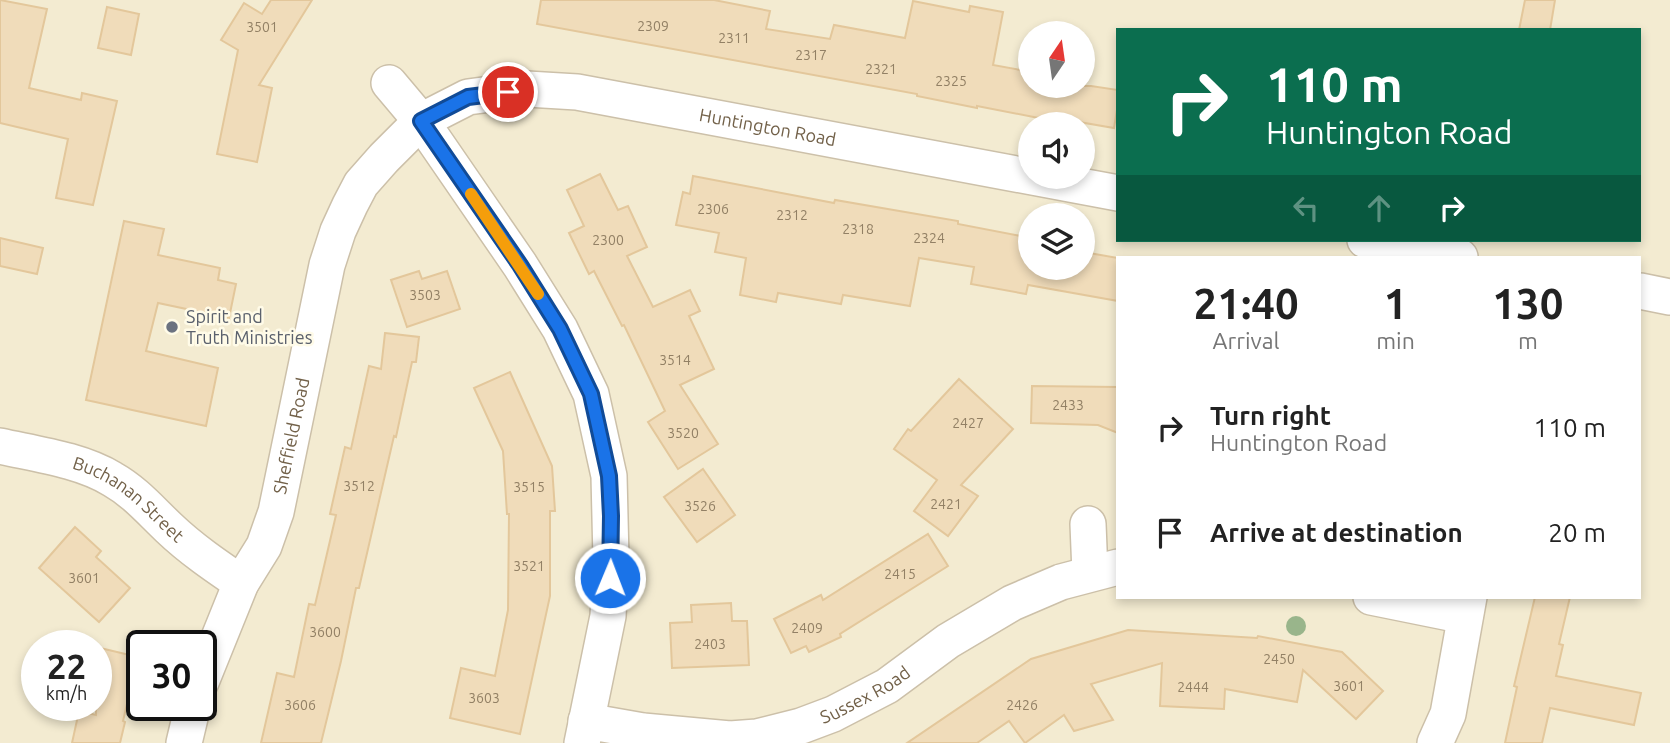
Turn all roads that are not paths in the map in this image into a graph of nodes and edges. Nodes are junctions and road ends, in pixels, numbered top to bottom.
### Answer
1 (389, 83) dead end
2 (421, 121) junction
3 (1116, 193) edge
4 (1376, 242) edge
5 (1454, 256) edge
6 (1641, 291) edge
7 (1670, 297) edge
8 (0, 446) edge
9 (1088, 524) dead end
10 (1104, 570) edge
11 (241, 583) junction
12 (1392, 599) edge
13 (1467, 606) edge
14 (217, 642) edge
15 (189, 721) edge
16 (584, 732) edge
17 (184, 743) edge
18 (1435, 743) edge

1 - 2 street
2 - 3 street, Huntington Road
2 - 11 street, Sheffield Road
2 - 16 street
4 - 5 street
6 - 7 street
8 - 11 street, Buchanan Street
9 - 10 street
10 - 16 street, Sussex Road
11 - 14 street, Sheffield Road
12 - 13 street
13 - 18 street
15 - 17 street

